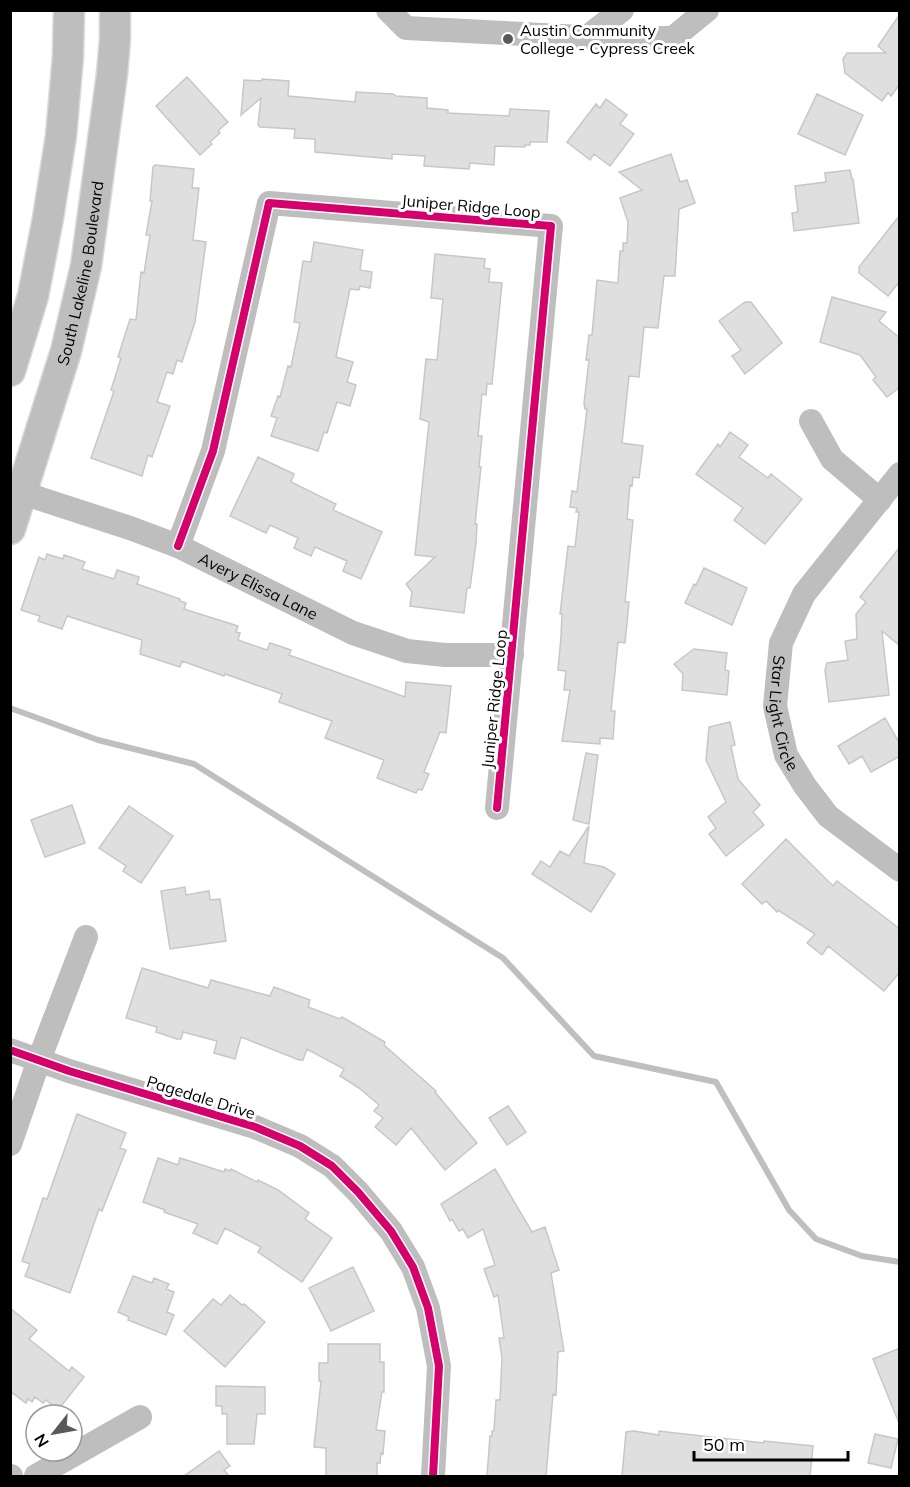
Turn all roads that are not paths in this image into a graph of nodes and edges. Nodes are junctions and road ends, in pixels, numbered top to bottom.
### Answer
1 (69, 10) edge
2 (115, 10) edge
3 (388, 10) edge
4 (622, 10) edge
5 (707, 10) edge
6 (586, 37) junction
7 (10, 371) edge
8 (811, 421) dead end
9 (900, 474) edge
10 (17, 492) edge
11 (880, 500) junction
12 (10, 529) edge
13 (178, 546) junction
14 (512, 655) junction
15 (497, 808) dead end
16 (900, 870) edge
17 (86, 937) dead end
18 (10, 1050) edge
19 (39, 1060) junction
20 (10, 1144) edge
21 (140, 1417) dead end
22 (36, 1476) edge
23 (433, 1476) edge

1 - 7 main road
2 - 10 main road, South Lakeline Boulevard
3 - 6 street
4 - 6 street
5 - 6 street
8 - 11 street
9 - 11 street, Star Light Circle
10 - 12 main road, South Lakeline Boulevard
10 - 13 street, Avery Elissa Lane
11 - 16 street, Star Light Circle
13 - 14 street, Avery Elissa Lane
13 - 14 street, Juniper Ridge Loop
14 - 15 street, Juniper Ridge Loop
17 - 19 street
18 - 19 street, Pagedale Drive
19 - 20 street
19 - 23 street, Pagedale Drive
21 - 22 street

